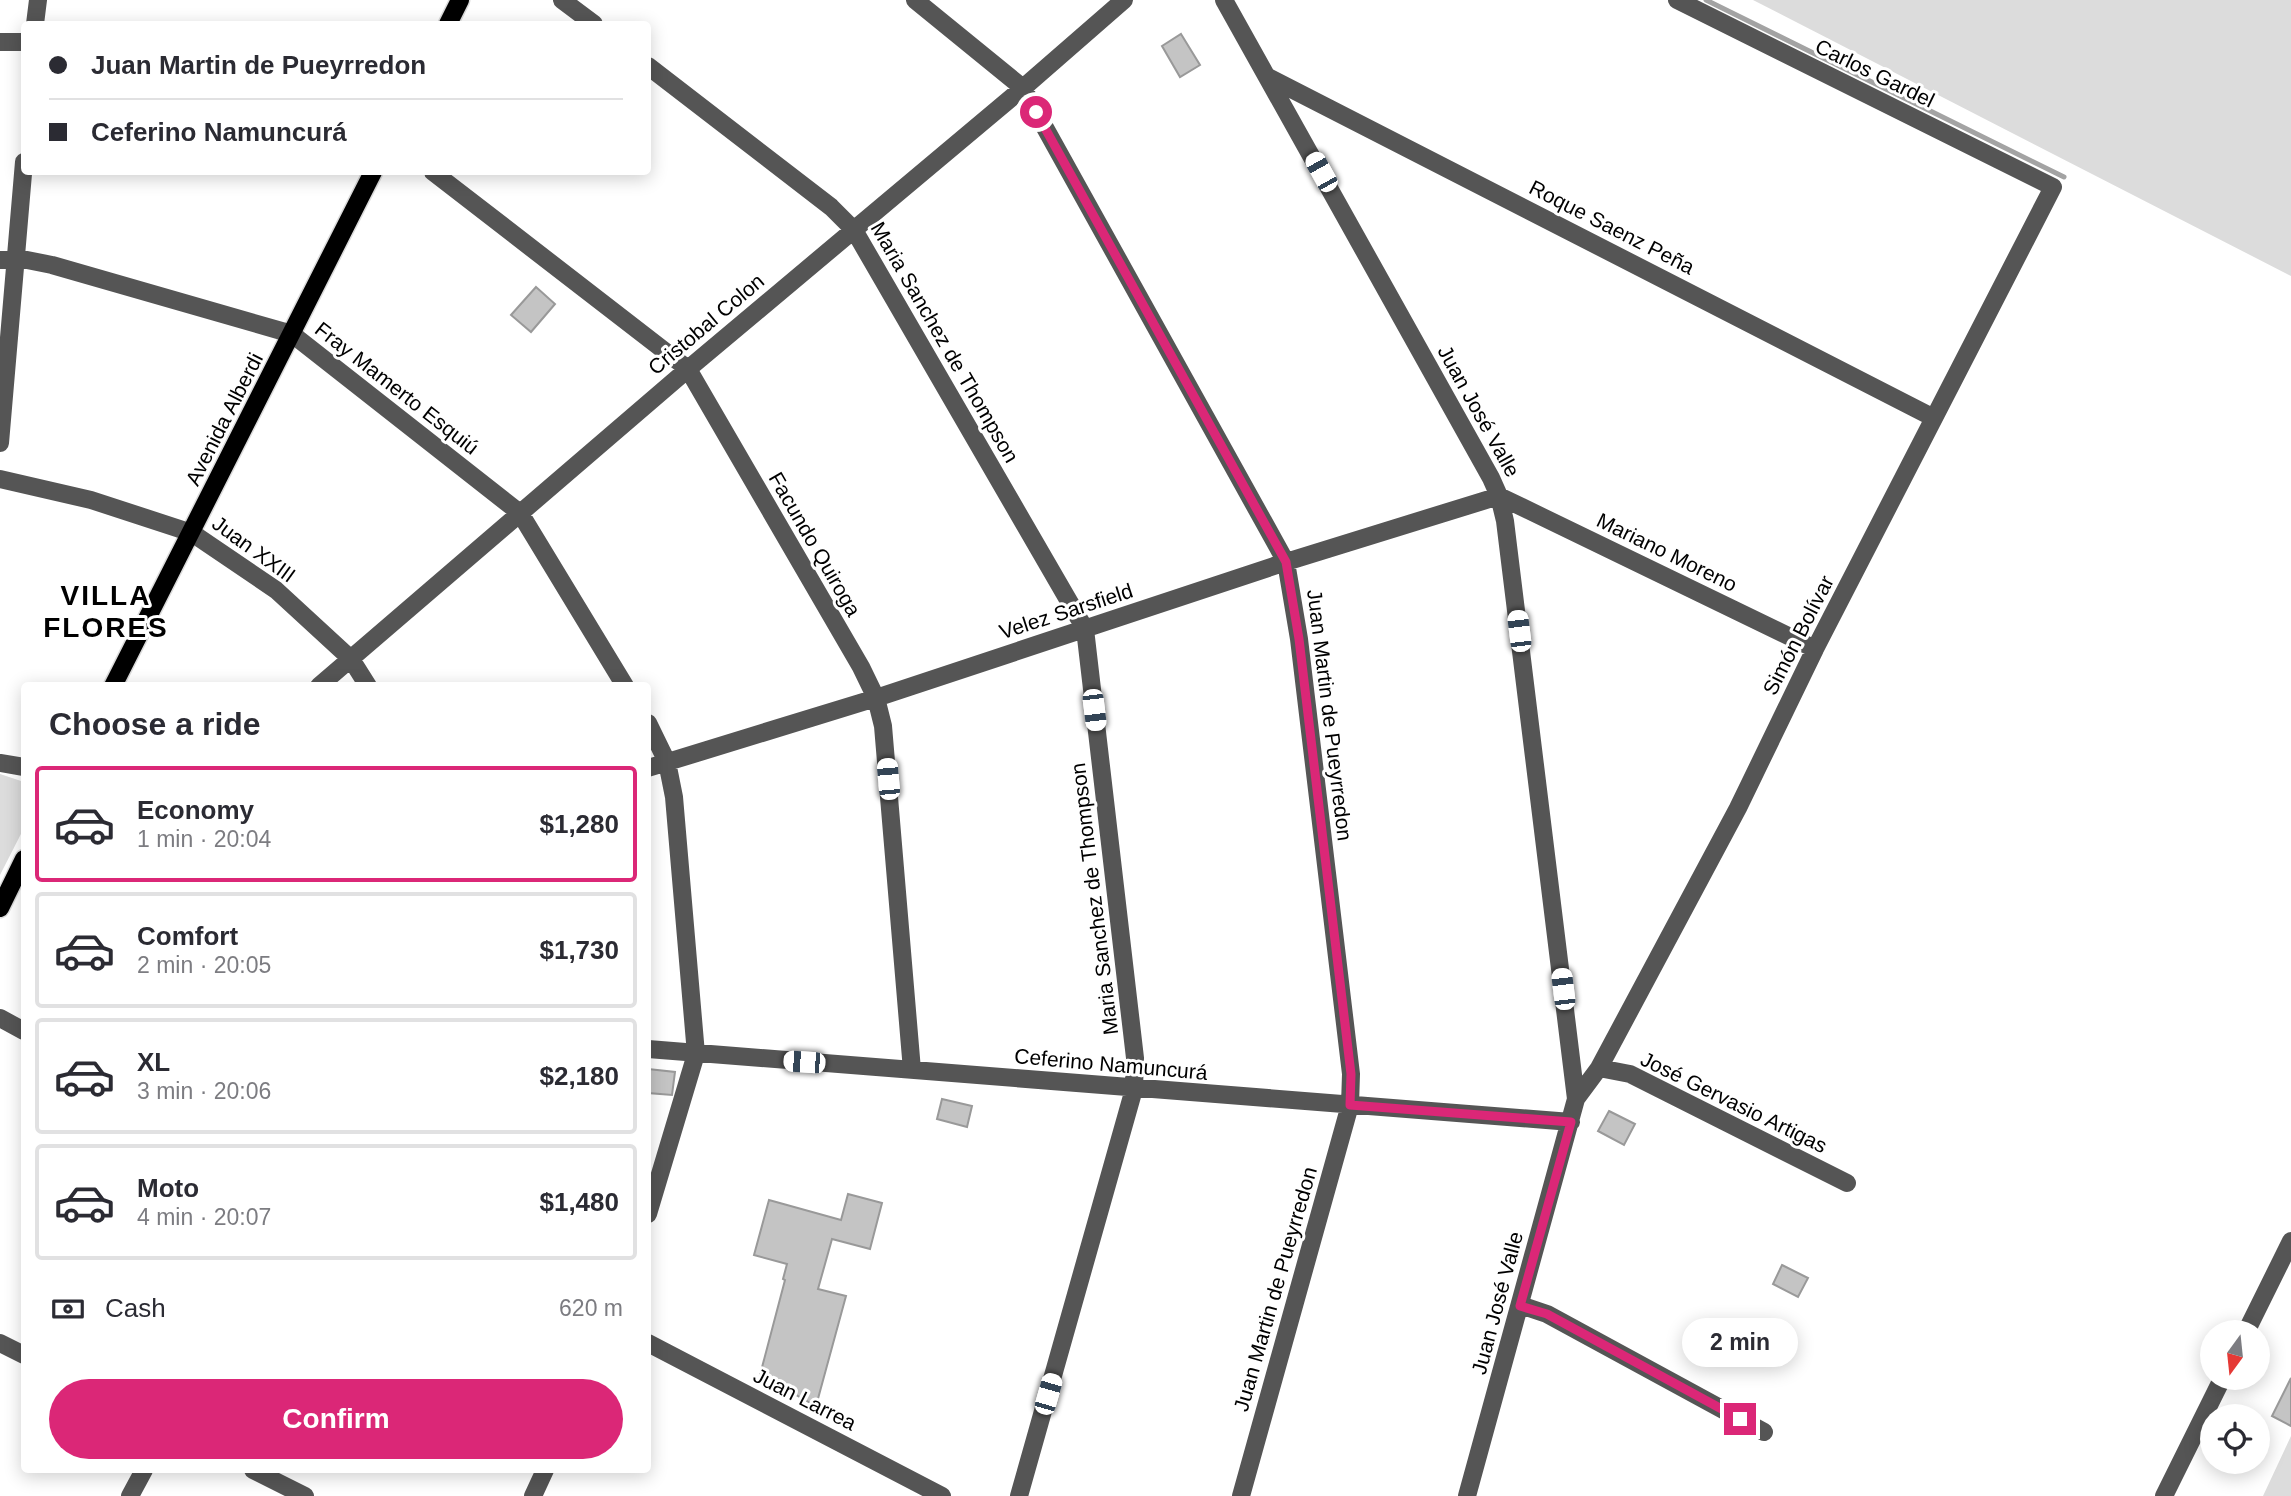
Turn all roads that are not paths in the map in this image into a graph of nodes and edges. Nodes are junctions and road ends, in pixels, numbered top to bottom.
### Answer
1 (38, 0) edge
2 (460, 0) edge
3 (562, 0) edge
4 (915, 0) edge
5 (1124, 0) edge
6 (1224, 0) edge
7 (1676, 0) edge
8 (35, 21) edge
9 (450, 21) edge
10 (590, 21) edge
11 (0, 42) edge
12 (21, 42) edge
13 (651, 68) edge
14 (1268, 77) junction
15 (1023, 88) junction
16 (22, 175) edge
17 (372, 175) edge
18 (437, 175) edge
19 (2053, 187) joint
20 (854, 230) junction
21 (9, 259) edge
22 (292, 334) junction
23 (688, 369) junction
24 (1934, 418) junction
25 (0, 443) edge
26 (0, 479) edge
27 (1499, 496) junction
28 (520, 513) junction
29 (192, 533) junction
30 (1286, 562) junction
31 (1085, 629) junction
32 (1815, 649) junction
33 (351, 659) junction
34 (115, 682) edge
35 (324, 682) edge
36 (365, 682) edge
37 (623, 682) edge
38 (876, 698) junction
39 (651, 729) edge
40 (667, 762) junction
41 (0, 763) edge
42 (21, 766) edge
43 (651, 767) edge
44 (21, 865) edge
45 (0, 908) edge
46 (0, 1018) edge
47 (21, 1029) edge
48 (651, 1049) edge
49 (695, 1054) junction
50 (1599, 1068) junction
51 (912, 1070) junction
52 (1134, 1089) junction
53 (1576, 1099) junction
54 (1350, 1105) junction
55 (1571, 1122) junction
56 (1847, 1183) dead end
57 (651, 1204) edge
58 (2291, 1241) edge
59 (1520, 1306) junction
60 (2252, 1320) edge
61 (0, 1343) edge
62 (651, 1345) edge
63 (21, 1354) edge
64 (2217, 1390) edge
65 (1764, 1432) dead end
66 (142, 1473) edge
67 (259, 1473) edge
68 (544, 1473) edge
69 (939, 1495) edge
70 (130, 1496) edge
71 (305, 1496) edge
72 (533, 1496) edge
73 (1019, 1496) edge
74 (1241, 1496) edge
75 (1467, 1496) edge
76 (2164, 1496) edge

1 - 8 street
2 - 9 main road
3 - 10 street
4 - 15 street, Juan Martin de Pueyrredon
5 - 15 street, Cristobal Colon
6 - 14 street, Juan José Valle
7 - 19 street, Carlos Gardel
11 - 12 street
13 - 20 street, Maria Sanchez de Thompson
14 - 24 street, Roque Saenz Peña
14 - 27 street, Juan José Valle
15 - 20 street, Cristobal Colon
15 - 30 street, Juan Martin de Pueyrredon
16 - 21 street
17 - 22 main road, Avenida Alberdi
18 - 23 street, Facundo Quiroga
19 - 24 street, Simón Bolívar
20 - 23 street, Cristobal Colon
20 - 31 street, Maria Sanchez de Thompson
21 - 22 street, Fray Mamerto Esquiú
21 - 25 street
22 - 28 street, Fray Mamerto Esquiú
22 - 29 main road, Avenida Alberdi
23 - 28 street, Cristobal Colon
23 - 38 street, Facundo Quiroga
24 - 32 street, Simón Bolívar
26 - 29 street, Juan XXIII
27 - 30 street, Velez Sarsfield
27 - 32 street, Mariano Moreno
27 - 53 street, Juan José Valle
28 - 33 street, Cristobal Colon
28 - 37 street, Fray Mamerto Esquiú
29 - 33 street, Juan XXIII
29 - 34 main road, Avenida Alberdi
30 - 31 street, Velez Sarsfield
30 - 54 street, Juan Martin de Pueyrredon
31 - 38 street, Velez Sarsfield
31 - 52 street, Maria Sanchez de Thompson
32 - 50 street, Simón Bolívar
33 - 35 street, Cristobal Colon
33 - 36 street, Juan XXIII
38 - 40 street, Velez Sarsfield
38 - 51 street, Facundo Quiroga
39 - 40 street
40 - 43 street, Velez Sarsfield
40 - 49 street
41 - 42 street
44 - 45 main road
46 - 47 street
48 - 49 street, Ceferino Namuncurá
49 - 51 street, Ceferino Namuncurá
49 - 57 street
50 - 53 street, Simón Bolívar
50 - 56 street, José Gervasio Artigas
51 - 52 street, Ceferino Namuncurá
52 - 54 street, Ceferino Namuncurá
52 - 73 street, Maria Sanchez de Thompson
53 - 55 street, Juan José Valle
54 - 55 street, Ceferino Namuncurá
54 - 74 street, Juan Martin de Pueyrredon
55 - 59 street, Juan José Valle
58 - 60 street
59 - 65 street
59 - 75 street, Juan José Valle
61 - 63 street
62 - 69 street, Juan Larrea
64 - 76 street
66 - 70 street
67 - 71 street
68 - 72 street

